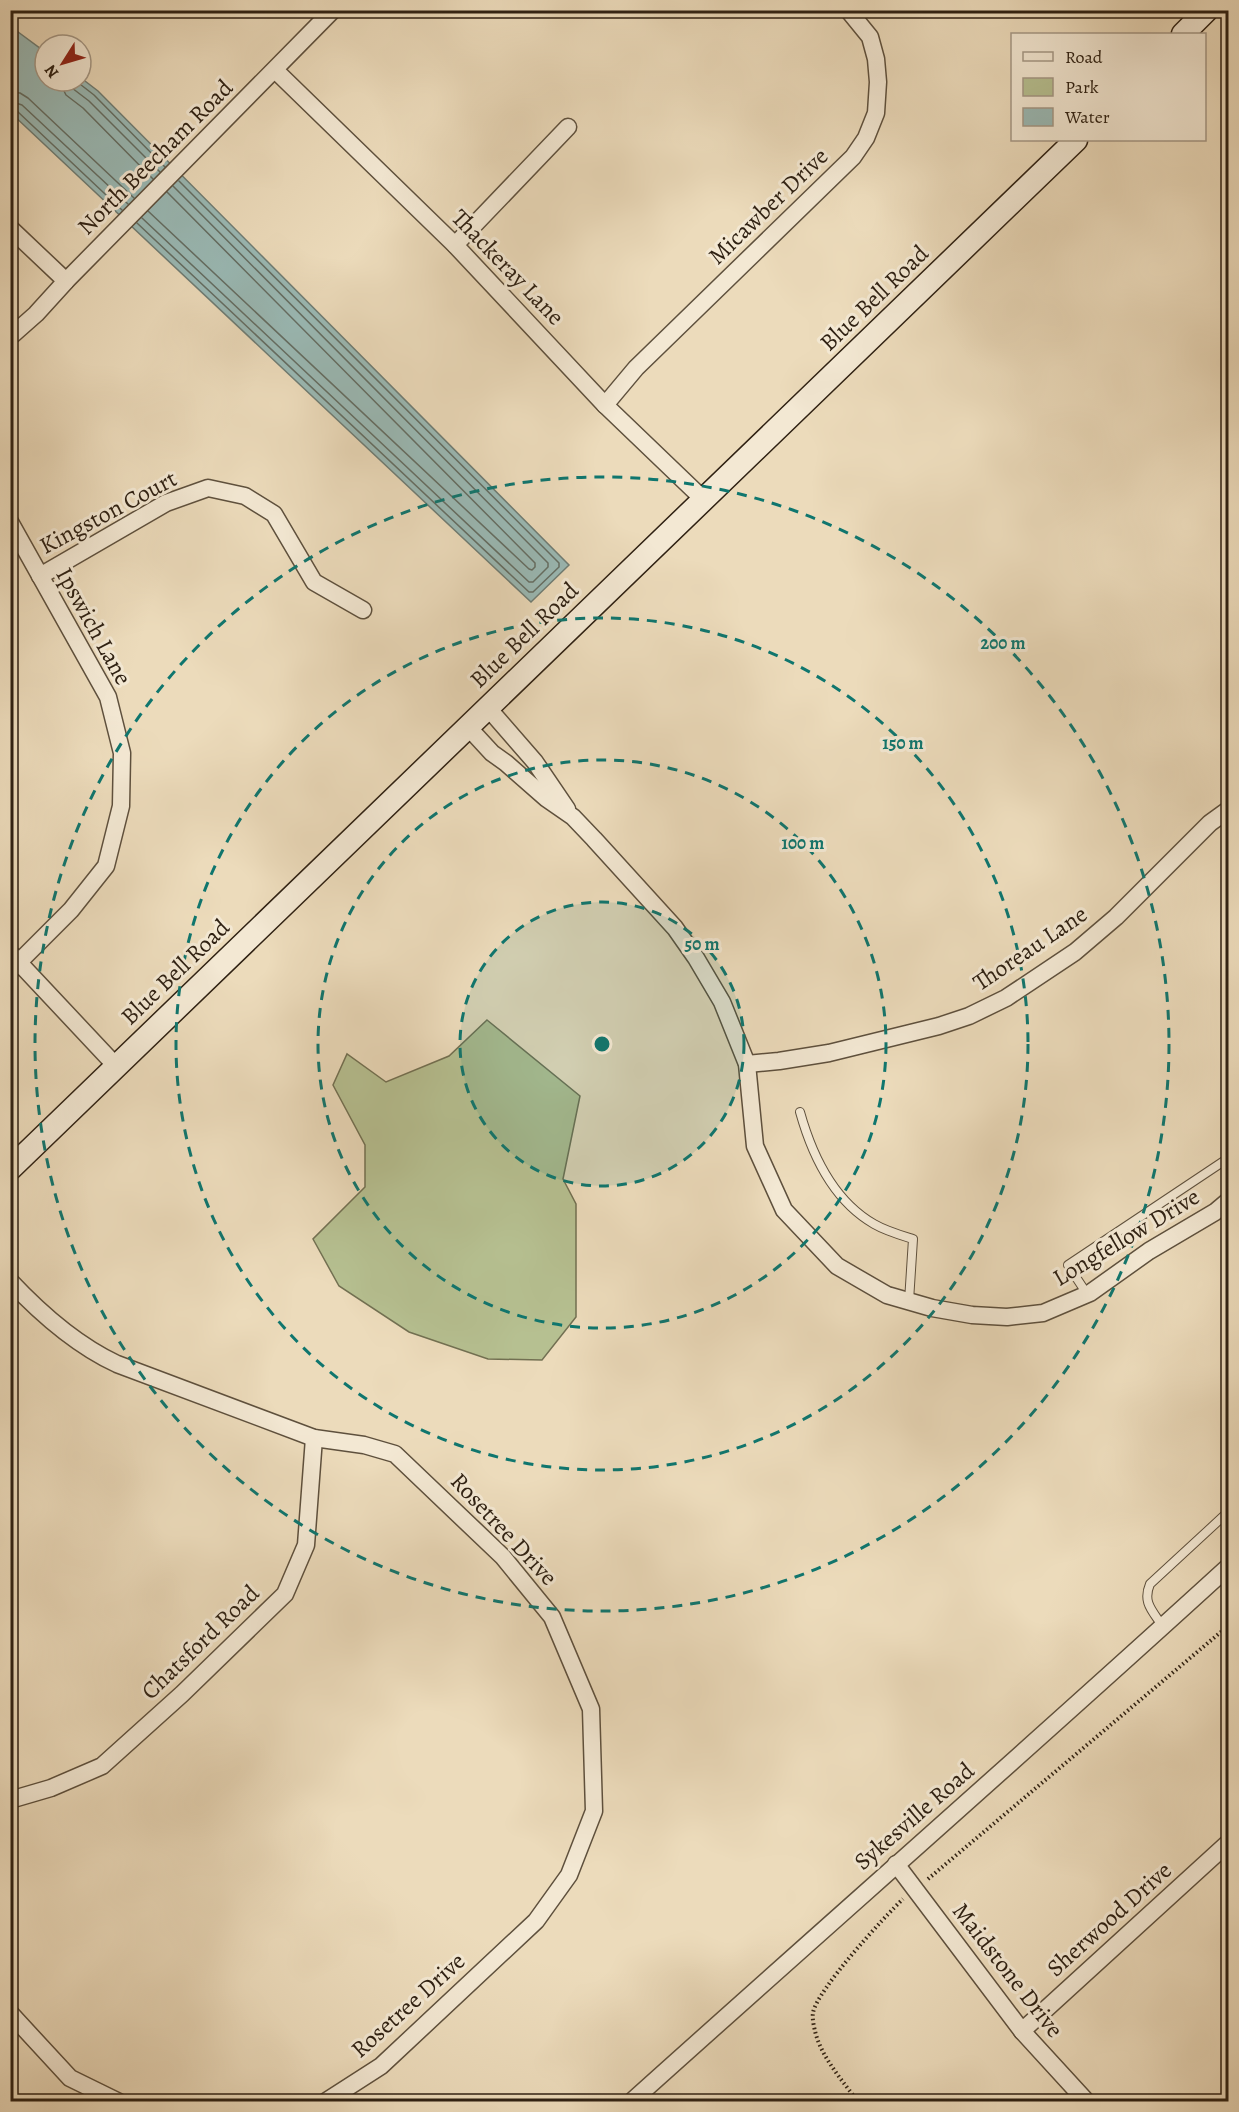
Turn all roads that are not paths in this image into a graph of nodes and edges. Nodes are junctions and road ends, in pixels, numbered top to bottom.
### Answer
1 (333, 10) edge
2 (848, 10) edge
3 (1207, 10) edge
4 (1184, 33) edge
5 (275, 70) junction
6 (568, 127) dead end
7 (1075, 141) edge
8 (10, 228) edge
9 (455, 245) junction
10 (66, 281) junction
11 (10, 337) edge
12 (605, 405) junction
13 (703, 499) junction
14 (10, 522) edge
15 (40, 576) junction
16 (363, 610) dead end
17 (488, 708) junction
18 (468, 727) junction
19 (1228, 810) edge
20 (573, 817) junction
21 (13, 962) edge
22 (747, 1064) junction
23 (116, 1066) junction
24 (800, 1112) dead end
25 (1228, 1168) edge
26 (10, 1169) edge
27 (1228, 1201) edge
28 (10, 1281) edge
29 (1087, 1294) junction
30 (909, 1301) junction
31 (314, 1438) junction
32 (1228, 1512) edge
33 (1228, 1567) edge
34 (1163, 1627) junction
35 (10, 1800) edge
36 (1228, 1843) edge
37 (896, 1864) junction
38 (10, 2013) edge
39 (1022, 2031) junction
40 (119, 2102) edge
41 (325, 2102) edge
42 (631, 2102) edge
43 (1087, 2102) edge

1 - 5 street, North Beecham Road
2 - 12 street, Micawber Drive
3 - 4 street
5 - 9 street, Thackeray Lane
5 - 10 street, North Beecham Road
6 - 9 street
7 - 13 street, Blue Bell Road
8 - 10 street
9 - 12 street, Thackeray Lane
10 - 11 street, North Beecham Road
12 - 13 street, Thackeray Lane
13 - 17 street, Blue Bell Road
14 - 15 street, Ipswich Lane
15 - 16 street, Kingston Court
15 - 21 street, Ipswich Lane
17 - 18 street, Blue Bell Road
17 - 20 street, Longfellow Drive
18 - 20 street, Longfellow Drive
18 - 23 street, Blue Bell Road
19 - 22 street, Thoreau Lane
20 - 22 street, Longfellow Drive
21 - 23 street
22 - 30 street, Longfellow Drive
23 - 26 street, Blue Bell Road
24 - 30 lane
25 - 29 lane
27 - 29 street, Longfellow Drive
28 - 31 street, Rosetree Drive
29 - 30 street, Longfellow Drive
31 - 35 street, Chatsford Road
31 - 41 street, Rosetree Drive
32 - 34 lane
33 - 34 street, Sykesville Road
34 - 37 street, Sykesville Road
36 - 39 street, Sherwood Drive
37 - 39 street, Maidstone Drive
37 - 42 street, Sykesville Road
38 - 40 street
39 - 43 street, Maidstone Drive

